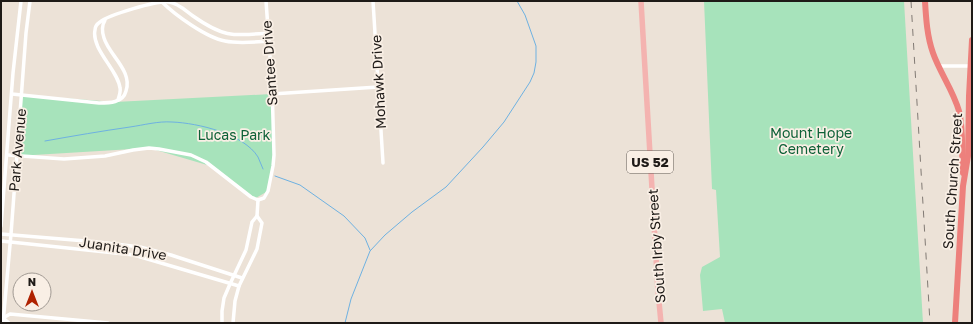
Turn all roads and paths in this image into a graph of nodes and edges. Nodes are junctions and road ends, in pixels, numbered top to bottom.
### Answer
1 (21, 1) edge
2 (30, 1) edge
3 (162, 1) edge
4 (266, 1) edge
5 (373, 1) edge
6 (641, 1) edge
7 (925, 1) edge
8 (106, 19) junction
9 (268, 33) junction
10 (972, 40) edge
11 (269, 41) junction
12 (938, 66) junction
13 (971, 66) edge
14 (378, 87) junction
15 (12, 94) junction
16 (272, 94) junction
17 (22, 95) junction
18 (969, 96) junction
19 (954, 98) junction
20 (118, 100) junction
21 (8, 155) junction
22 (17, 156) junction
23 (383, 163) dead end
24 (964, 186) junction
25 (258, 200) junction
26 (256, 216) junction
27 (1, 226) edge
28 (1, 234) edge
29 (11, 234) junction
30 (1, 241) edge
31 (10, 242) junction
32 (233, 276) junction
33 (242, 278) junction
34 (230, 284) junction
35 (239, 286) junction
36 (2, 317) edge
37 (3, 323) edge
38 (9, 323) edge
39 (108, 323) edge
40 (222, 323) edge
41 (233, 323) edge
42 (661, 323) edge
43 (954, 323) edge

1 - 15 street, Park Avenue
2 - 17 street, Park Avenue
3 - 8 street
3 - 9 street
3 - 11 street
4 - 9 street, Santee Drive
5 - 14 street, Mohawk Drive
6 - 42 main road, South Irby Street / US 52
7 - 12 highway
8 - 20 street
8 - 20 street
9 - 11 street, Santee Drive
10 - 13 highway, South Church Street
11 - 16 street, Santee Drive
12 - 13 street
12 - 19 highway
13 - 18 highway, South Church Street
14 - 16 street
14 - 23 street, Mohawk Drive
15 - 17 street
15 - 21 street, Park Avenue
16 - 25 street, Santee Drive
17 - 20 street
17 - 22 street, Park Avenue
18 - 19 highway
18 - 24 highway, South Church Street
19 - 24 highway
21 - 22 street
21 - 27 street, Park Avenue
22 - 25 street
22 - 29 street, Park Avenue
24 - 43 highway, South Church Street
25 - 26 street
26 - 32 street
26 - 33 street
28 - 29 street, Juanita Drive
29 - 31 street, Park Avenue
29 - 32 street, Juanita Drive
30 - 31 street, Juanita Drive
31 - 34 street, Juanita Drive
31 - 36 street, Park Avenue
32 - 33 street, Juanita Drive
32 - 34 street
33 - 35 street
34 - 35 street, Juanita Drive
34 - 40 street
35 - 41 street
36 - 37 street, Park Avenue
36 - 38 street
36 - 39 street

